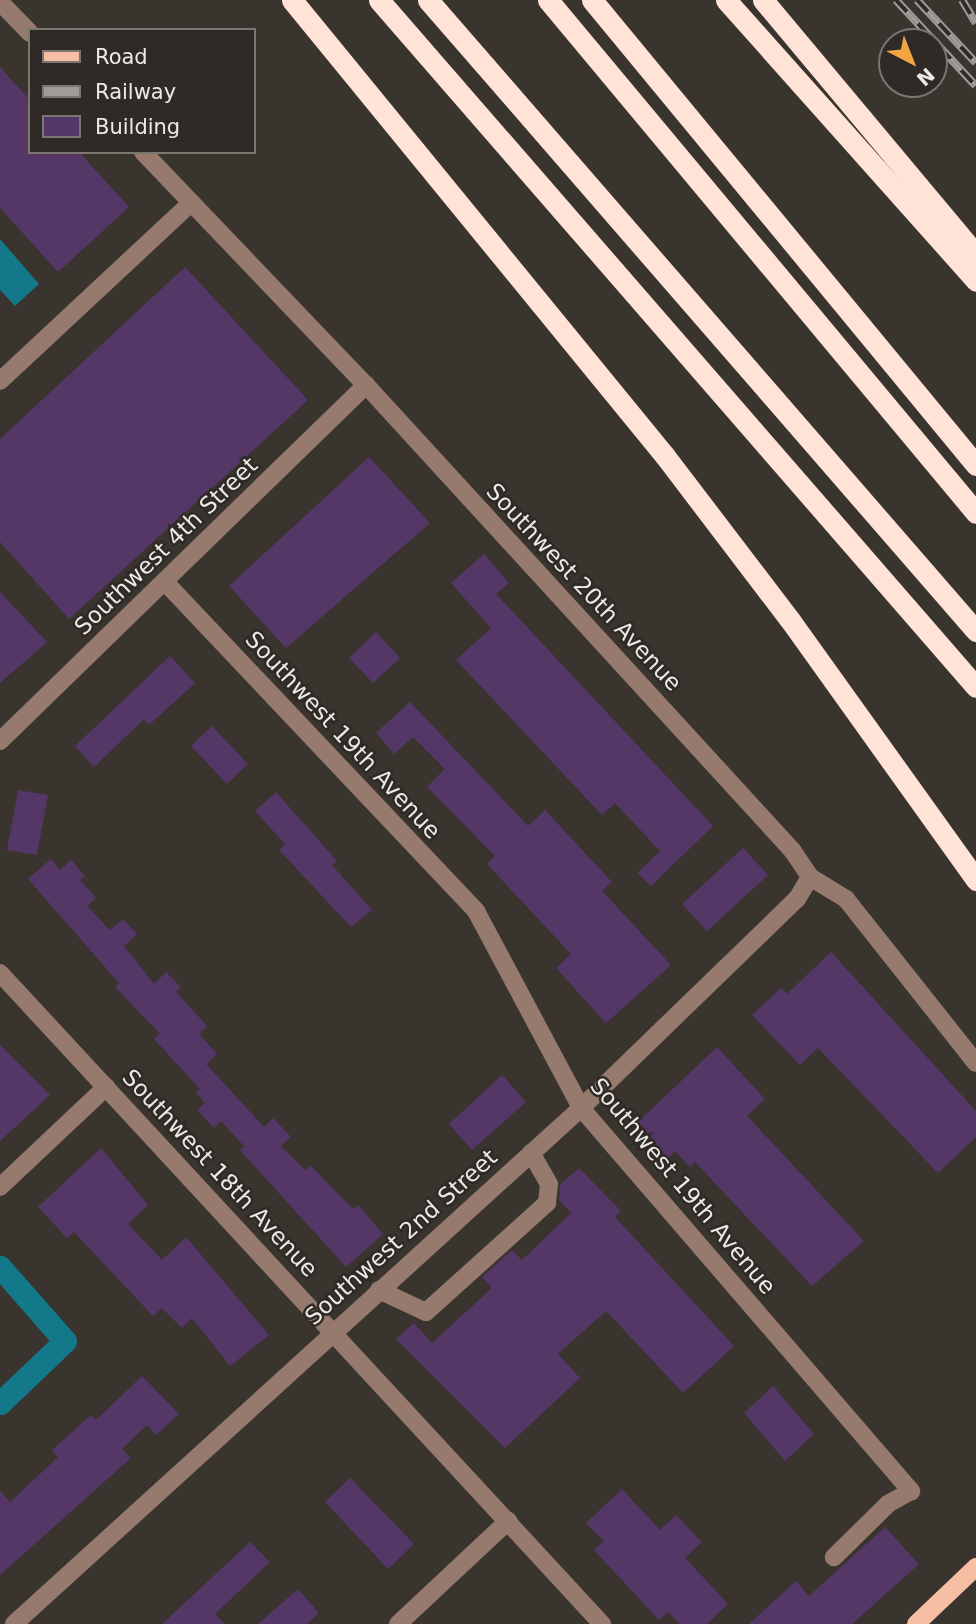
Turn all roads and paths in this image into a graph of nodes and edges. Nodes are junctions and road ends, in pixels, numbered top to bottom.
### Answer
1 (292, 0) edge
2 (379, 0) edge
3 (428, 0) edge
4 (548, 0) edge
5 (592, 0) edge
6 (726, 0) edge
7 (763, 0) edge
8 (2, 10) edge
9 (28, 31) edge
10 (145, 154) edge
11 (191, 202) junction
12 (976, 255) edge
13 (976, 281) edge
14 (0, 381) edge
15 (366, 385) junction
16 (976, 465) edge
17 (976, 513) edge
18 (165, 582) junction
19 (976, 631) edge
20 (976, 687) edge
21 (0, 741) edge
22 (810, 877) junction
23 (976, 880) edge
24 (0, 973) edge
25 (976, 1063) edge
26 (106, 1087) junction
27 (581, 1108) junction
28 (531, 1153) junction
29 (0, 1187) edge
30 (379, 1290) junction
31 (334, 1331) junction
32 (508, 1521) junction
33 (834, 1557) dead end
34 (976, 1567) edge
35 (14, 1624) edge
36 (398, 1624) edge
37 (602, 1624) edge
38 (916, 1624) edge

1 - 23 highway
2 - 20 highway
3 - 19 highway
4 - 17 highway
5 - 16 highway
6 - 13 highway
7 - 12 highway
8 - 9 street
10 - 11 street, Southwest 20th Avenue
11 - 14 street
11 - 15 street, Southwest 20th Avenue
15 - 18 street, Southwest 4th Street
15 - 22 street, Southwest 20th Avenue
18 - 21 street, Southwest 4th Street
18 - 27 street, Southwest 19th Avenue
22 - 25 street, Southwest 20th Avenue
22 - 27 street, Southwest 2nd Street
24 - 26 street, Southwest 18th Avenue
26 - 29 street
26 - 31 street, Southwest 18th Avenue
27 - 28 street, Southwest 2nd Street
27 - 33 street, Southwest 19th Avenue
28 - 30 street, Southwest 2nd Street
28 - 30 street
30 - 31 street, Southwest 2nd Street
31 - 32 street, Southwest 18th Avenue
31 - 35 street, Southwest 2nd Street
32 - 36 street
32 - 37 street, Southwest 18th Avenue
34 - 38 main road

